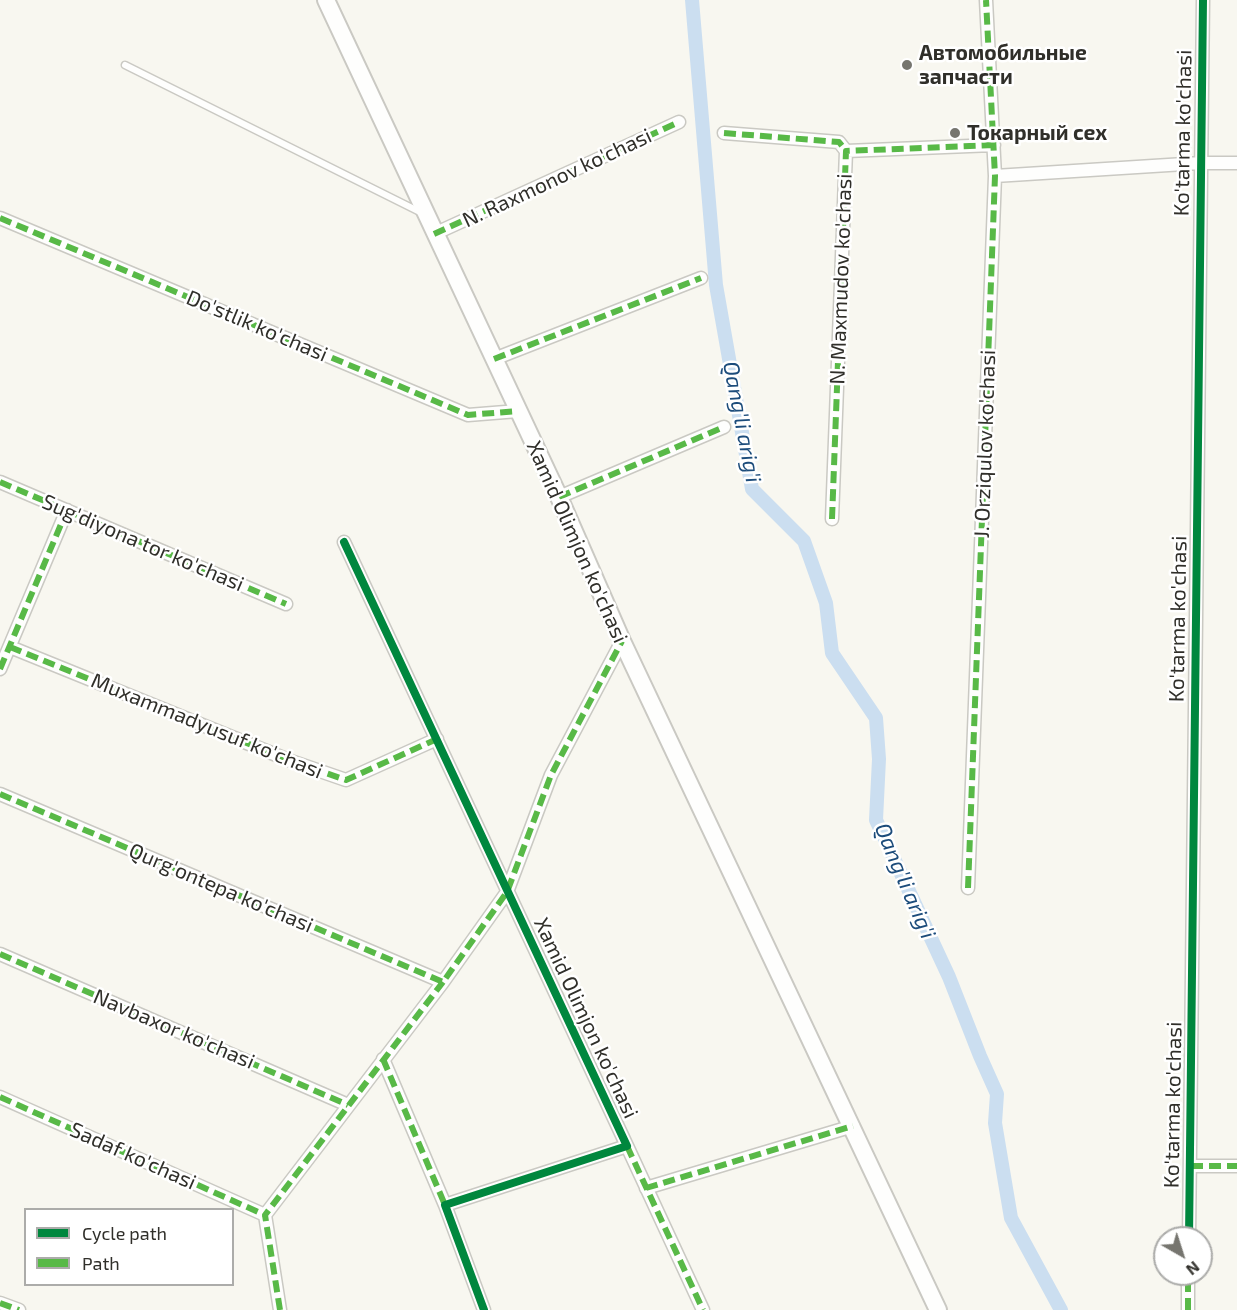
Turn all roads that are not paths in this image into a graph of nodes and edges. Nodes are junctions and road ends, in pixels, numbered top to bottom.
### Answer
1 (326, 0) edge
2 (986, 0) edge
3 (1203, 0) edge
4 (125, 65) dead end
5 (679, 122) dead end
6 (724, 133) dead end
7 (994, 145) junction
8 (846, 152) junction
9 (1237, 163) edge
10 (1200, 164) junction
11 (995, 176) junction
12 (426, 215) junction
13 (0, 218) edge
14 (434, 234) junction
15 (701, 278) dead end
16 (494, 359) junction
17 (518, 411) junction
18 (724, 427) dead end
19 (0, 482) edge
20 (559, 497) junction
21 (67, 510) junction
22 (832, 519) dead end
23 (344, 542) dead end
24 (286, 604) dead end
25 (622, 641) junction
26 (10, 647) junction
27 (0, 669) edge
28 (436, 740) junction
29 (0, 794) edge
30 (968, 888) dead end
31 (507, 892) junction
32 (0, 954) edge
33 (443, 982) junction
34 (383, 1059) junction
35 (0, 1097) edge
36 (348, 1105) junction
37 (853, 1126) junction
38 (627, 1146) junction
39 (1191, 1166) junction
40 (1237, 1166) edge
41 (646, 1188) junction
42 (445, 1205) junction
43 (265, 1215) junction
44 (1189, 1226) edge
45 (1188, 1286) edge
46 (0, 1303) edge
47 (6, 1310) edge
48 (19, 1310) edge
49 (280, 1310) edge
50 (484, 1310) edge
51 (703, 1310) edge
52 (938, 1310) edge
53 (1188, 1310) edge

1 - 12 main road, Xamid Olimjon ko'chasi
2 - 7 street, J. Orziqulov ko'chasi
3 - 10 street, Ko'tarma ko'chasi
4 - 12 lane
5 - 14 street, N. Raxmonov ko'chasi
6 - 8 street
7 - 8 street, N. Maxmudov ko'chasi
7 - 11 street, J. Orziqulov ko'chasi
8 - 22 street, N. Maxmudov ko'chasi
9 - 10 street
10 - 11 street
10 - 39 street, Ko'tarma ko'chasi
11 - 30 street, J. Orziqulov ko'chasi
12 - 14 main road, Xamid Olimjon ko'chasi
13 - 17 street, Do'stlik ko'chasi
14 - 16 main road, Xamid Olimjon ko'chasi
15 - 16 street
16 - 17 main road, Xamid Olimjon ko'chasi
17 - 20 main road, Xamid Olimjon ko'chasi
18 - 20 street
19 - 21 street, Sug'diyona tor ko'chasi
20 - 25 main road, Xamid Olimjon ko'chasi
21 - 24 street, Sug'diyona tor ko'chasi
21 - 26 street
23 - 28 street, Xamid Olimjon ko'chasi
25 - 31 street
25 - 37 main road, Xamid Olimjon ko'chasi
26 - 27 street
26 - 28 street, Muxammadyusuf ko'chasi
28 - 31 street, Xamid Olimjon ko'chasi
29 - 33 street, Qurg'ontepa ko'chasi
31 - 33 street
31 - 38 street, Xamid Olimjon ko'chasi
32 - 36 street, Navbaxor ko'chasi
33 - 34 street
34 - 36 street
34 - 42 street
35 - 43 street, Sadaf ko'chasi
36 - 43 street
37 - 41 street
37 - 52 main road, Xamid Olimjon ko'chasi
38 - 41 street, Xamid Olimjon ko'chasi
38 - 42 street, Xamid Olimjon ko'chasi
39 - 40 street
39 - 44 street, Ko'tarma ko'chasi
41 - 51 street, Xamid Olimjon ko'chasi
42 - 50 street
43 - 49 street
45 - 53 street
46 - 47 street
46 - 48 street

